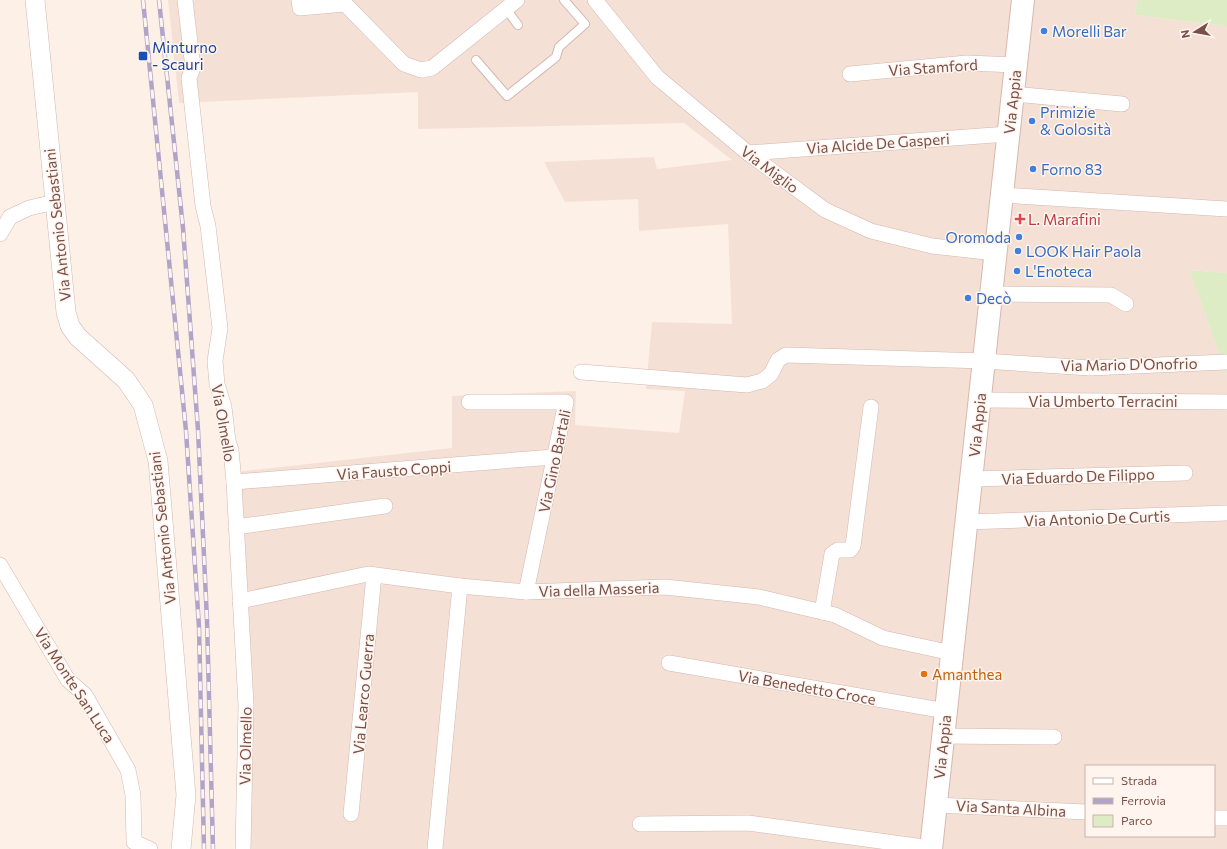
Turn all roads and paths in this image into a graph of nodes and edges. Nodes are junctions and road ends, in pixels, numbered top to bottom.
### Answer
1 (35, 0) edge
2 (186, 0) edge
3 (299, 0) edge
4 (564, 0) edge
5 (595, 0) edge
6 (1023, 0) edge
7 (511, 4) edge
8 (518, 25) dead end
9 (476, 60) dead end
10 (1016, 66) junction
11 (850, 74) dead end
12 (1013, 94) junction
13 (1122, 104) dead end
14 (1008, 134) junction
15 (748, 153) junction
16 (1002, 195) junction
17 (55, 202) junction
18 (1227, 209) edge
19 (0, 234) edge
20 (995, 253) junction
21 (991, 294) junction
22 (1126, 304) dead end
23 (984, 361) junction
24 (1226, 362) dead end
25 (581, 372) dead end
26 (979, 400) junction
27 (469, 402) dead end
28 (1227, 402) edge
29 (871, 406) dead end
30 (554, 457) junction
31 (1185, 473) dead end
32 (971, 479) junction
33 (234, 482) junction
34 (384, 506) dead end
35 (1227, 513) edge
36 (966, 522) junction
37 (236, 527) junction
38 (0, 565) edge
39 (374, 575) junction
40 (460, 586) junction
41 (526, 592) junction
42 (240, 601) junction
43 (822, 612) junction
44 (952, 653) junction
45 (669, 662) dead end
46 (946, 711) junction
47 (943, 736) junction
48 (1054, 737) dead end
49 (936, 805) junction
50 (1085, 812) edge
51 (352, 814) dead end
52 (1215, 818) edge
53 (1227, 818) edge
54 (640, 824) dead end
55 (150, 849) edge
56 (181, 849) edge
57 (243, 849) edge
58 (435, 849) edge
59 (931, 849) edge

1 - 17 street, Via Antonio Sebastiani
2 - 33 street, Via Olmello
3 - 7 street
4 - 9 lane
5 - 15 street, Via Miglio
6 - 10 main road, Via Appia
7 - 8 lane
10 - 11 street, Via Stamford
10 - 12 main road, Via Appia
12 - 13 street
12 - 14 main road, Via Appia
14 - 15 street, Via Alcide De Gasperi
14 - 16 main road, Via Appia
15 - 20 street, Via Miglio
16 - 18 street
16 - 20 main road, Via Appia
17 - 19 street
17 - 56 street, Via Antonio Sebastiani
20 - 21 main road, Via Appia
21 - 22 street
21 - 23 main road, Via Appia
23 - 24 street, Via Mario D'Onofrio
23 - 25 street, Via Mario D'Onofrio
23 - 26 main road, Via Appia
26 - 28 street, Via Umberto Terracini
26 - 32 main road, Via Appia
27 - 30 street, Via Gino Bartali
29 - 43 street
30 - 33 street, Via Fausto Coppi
30 - 41 street, Via Gino Bartali
31 - 32 street, Via Eduardo De Filippo
32 - 36 main road, Via Appia
33 - 37 street, Via Olmello
34 - 37 street
35 - 36 street, Via Antonio De Curtis
36 - 44 main road, Via Appia
37 - 42 street, Via Olmello
38 - 55 street, Via Monte San Luca
39 - 40 street, Via della Masseria
39 - 42 street, Via della Masseria
39 - 51 street, Via Learco Guerra
40 - 41 street, Via della Masseria
40 - 58 street
41 - 43 street, Via della Masseria
42 - 57 street, Via Olmello
43 - 44 street, Via della Masseria
44 - 46 main road, Via Appia
45 - 46 street, Via Benedetto Croce
46 - 47 main road, Via Appia
47 - 48 street
47 - 49 main road, Via Appia
49 - 50 street, Via Santa Albina
49 - 59 main road, Via Appia
52 - 53 street
54 - 59 street

